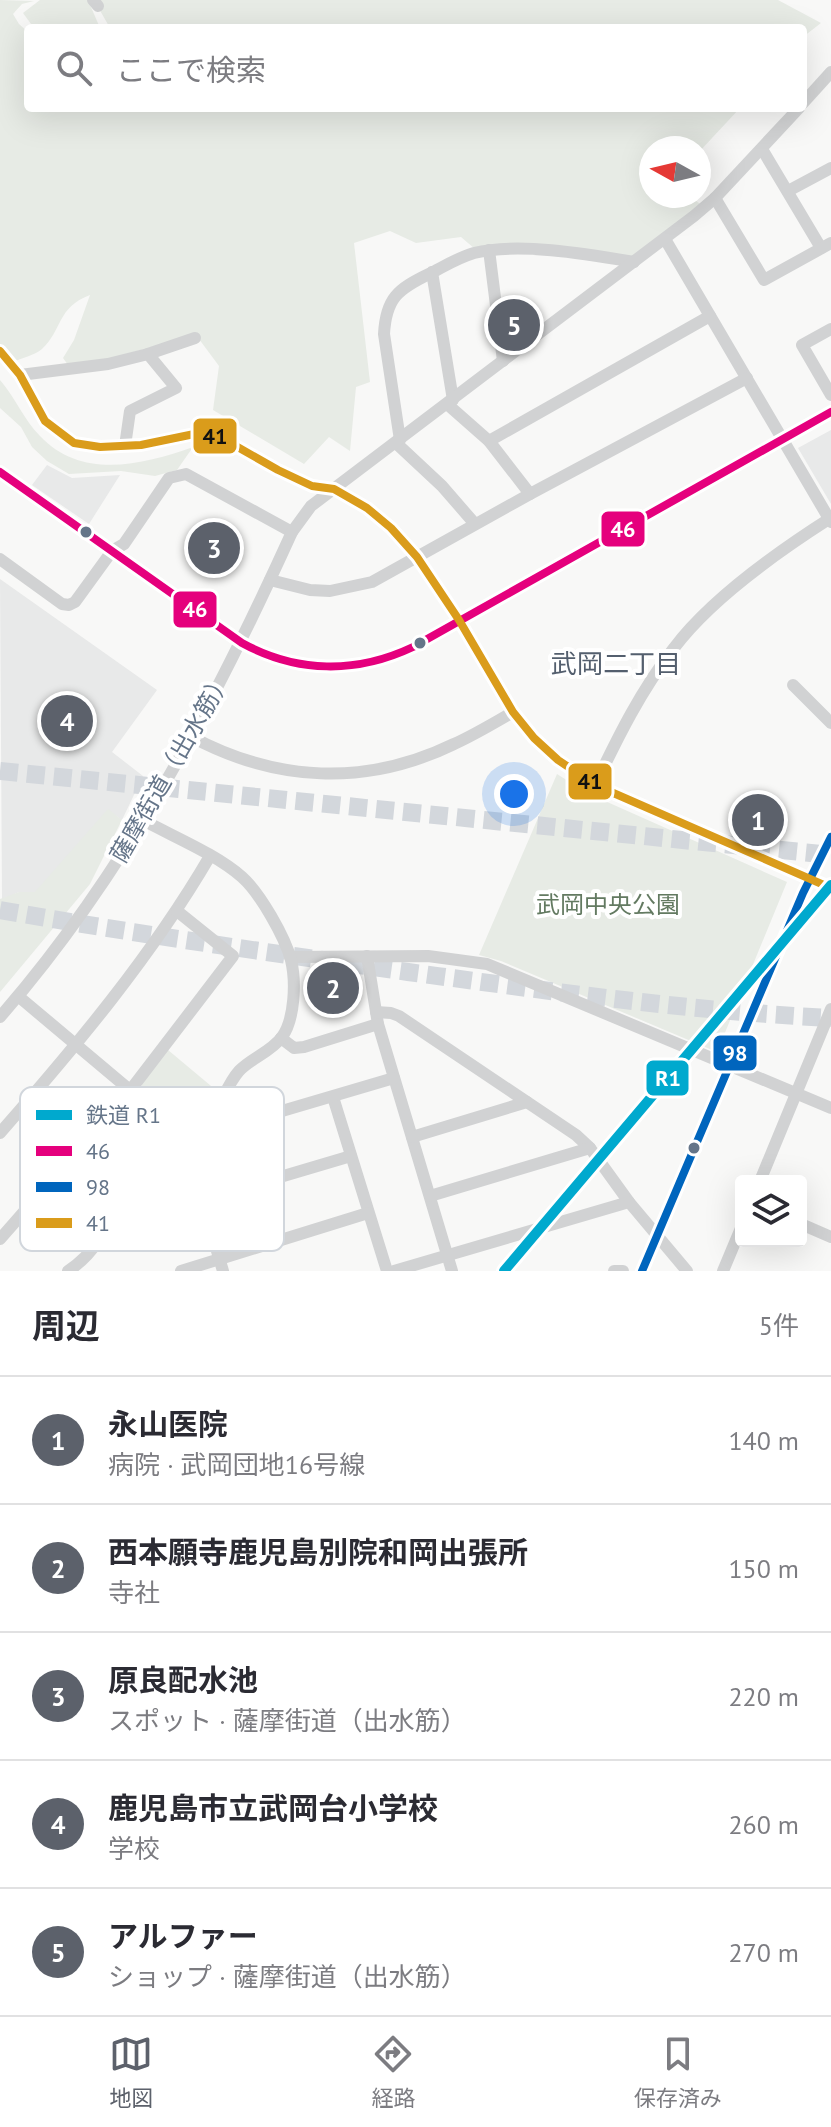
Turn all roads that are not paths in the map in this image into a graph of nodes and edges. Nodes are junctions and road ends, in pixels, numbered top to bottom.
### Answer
1 (830, 75) edge
2 (807, 99) edge
3 (795, 112) edge
4 (762, 149) junction
5 (831, 168) edge
6 (788, 191) junction
7 (715, 198) junction
8 (665, 239) junction
9 (826, 245) edge
10 (489, 250) junction
11 (634, 262) junction
12 (432, 272) junction
13 (710, 316) junction
14 (831, 329) edge
15 (195, 338) dead end
16 (0, 351) edge
17 (148, 354) junction
18 (503, 361) junction
19 (20, 375) junction
20 (747, 378) junction
21 (831, 395) edge
22 (450, 402) junction
23 (831, 412) edge
24 (783, 438) junction
25 (489, 441) junction
26 (398, 442) junction
27 (125, 446) junction
28 (0, 472) edge
29 (334, 489) junction
30 (530, 494) junction
31 (830, 521) edge
32 (475, 524) junction
33 (292, 532) junction
34 (112, 551) junction
35 (417, 557) junction
36 (0, 559) edge
37 (270, 580) junction
38 (459, 620) junction
39 (242, 643) junction
40 (793, 685) dead end
41 (513, 712) junction
42 (831, 723) edge
43 (190, 736) junction
44 (595, 785) junction
45 (143, 820) junction
46 (831, 837) edge
47 (210, 856) junction
48 (809, 878) junction
49 (831, 888) edge
50 (177, 911) junction
51 (367, 956) junction
52 (290, 957) junction
53 (18, 996) junction
54 (831, 1009) edge
55 (0, 1017) edge
56 (377, 1018) junction
57 (281, 1038) junction
58 (76, 1046) junction
59 (729, 1065) junction
60 (394, 1078) junction
61 (40, 1087) edge
62 (123, 1087) edge
63 (133, 1087) edge
64 (230, 1087) edge
65 (795, 1092) junction
66 (333, 1097) junction
67 (527, 1102) junction
68 (831, 1108) edge
69 (20, 1110) edge
70 (284, 1111) edge
71 (0, 1133) edge
72 (412, 1137) junction
73 (590, 1148) junction
74 (351, 1156) junction
75 (762, 1175) edge
76 (284, 1176) edge
77 (430, 1196) junction
78 (629, 1202) junction
79 (368, 1213) junction
80 (20, 1216) edge
81 (807, 1227) edge
82 (657, 1236) junction
83 (831, 1237) edge
84 (0, 1239) edge
85 (735, 1242) edge
86 (284, 1243) edge
87 (92, 1251) edge
88 (261, 1251) edge
89 (448, 1256) junction
90 (222, 1265) edge
91 (69, 1271) edge
92 (181, 1271) edge
93 (387, 1271) edge
94 (394, 1271) edge
95 (452, 1271) edge
96 (614, 1271) edge
97 (623, 1271) edge
98 (642, 1271) edge
99 (687, 1271) edge
100 (723, 1271) edge

1 - 2 street
3 - 4 street, 薩摩街道（出水筋）
4 - 6 street
4 - 7 street, 薩摩街道（出水筋）
5 - 6 street
6 - 9 street
7 - 8 street, 薩摩街道（出水筋）
7 - 9 street
8 - 11 street, 薩摩街道（出水筋）
8 - 13 street
10 - 11 street
10 - 12 street
10 - 18 street
11 - 18 street, 薩摩街道（出水筋）
12 - 22 street
12 - 26 street
13 - 20 street
13 - 25 street
14 - 21 street
15 - 17 street
16 - 19 street
17 - 19 street
17 - 27 street
18 - 22 street, 薩摩街道（出水筋）
19 - 27 street
20 - 24 street
20 - 30 street
22 - 25 street
22 - 26 street, 薩摩街道（出水筋）
23 - 24 street
24 - 31 street
24 - 38 street
25 - 30 street
26 - 29 street, 薩摩街道（出水筋）
26 - 32 street
27 - 29 street
28 - 34 street
29 - 33 street, 薩摩街道（出水筋）
29 - 35 street
30 - 32 street
31 - 44 street
32 - 35 street
33 - 34 street
33 - 37 street, 薩摩街道（出水筋）
34 - 36 street
34 - 39 street
35 - 37 street
35 - 38 street
37 - 39 street, 薩摩街道（出水筋）
38 - 39 street
38 - 41 street
39 - 43 street, 薩摩街道（出水筋）
40 - 42 street
41 - 43 street
41 - 44 street
43 - 45 street, 薩摩街道（出水筋）
44 - 48 street
45 - 47 street
45 - 53 street, 薩摩街道（出水筋）
46 - 48 street
47 - 50 street
47 - 52 street
48 - 49 street
48 - 59 street
50 - 58 street
50 - 63 street
51 - 52 street
51 - 56 street
51 - 59 street
52 - 57 street
53 - 55 street, 薩摩街道（出水筋）
53 - 58 street
54 - 65 street
56 - 57 street
56 - 60 street
56 - 67 street
57 - 64 street
58 - 61 street
58 - 62 street
59 - 65 street
59 - 82 street
60 - 66 street
60 - 72 street
65 - 68 street
65 - 75 street
66 - 70 street
66 - 74 street
67 - 72 street
67 - 73 street
69 - 71 street
72 - 77 street
73 - 77 street
73 - 78 street
74 - 76 street
74 - 79 street
77 - 89 street
78 - 82 street
78 - 89 street
79 - 86 street
79 - 93 street
80 - 84 street
81 - 83 street
82 - 98 street
82 - 99 street
85 - 100 street
87 - 91 street
88 - 90 street
89 - 94 street
89 - 95 street
90 - 92 street
96 - 97 street

